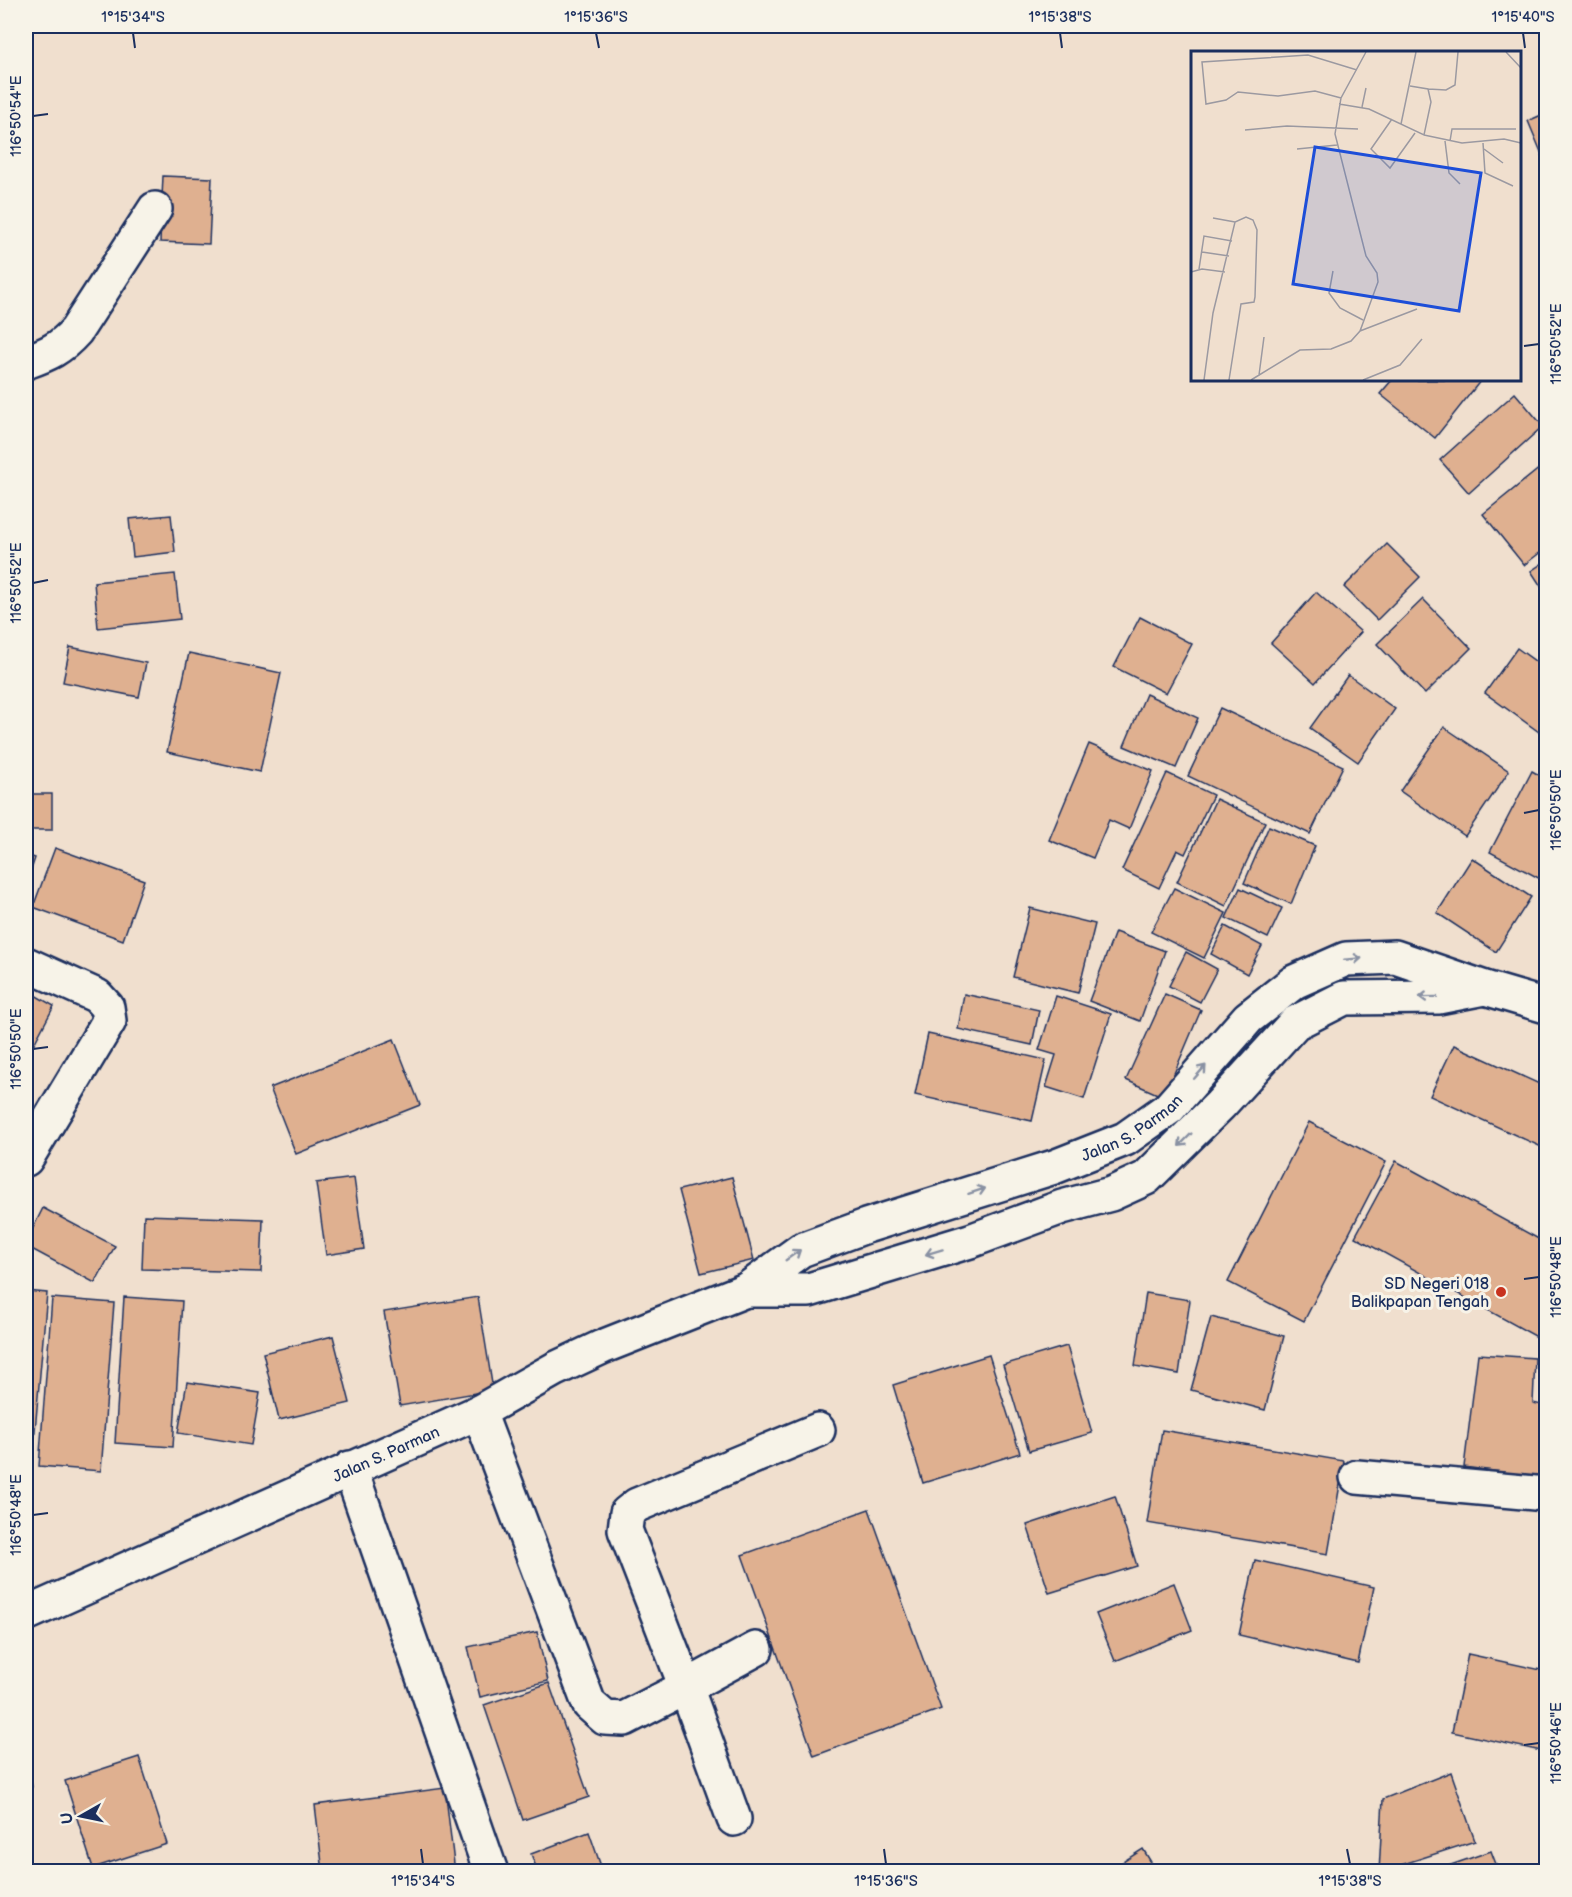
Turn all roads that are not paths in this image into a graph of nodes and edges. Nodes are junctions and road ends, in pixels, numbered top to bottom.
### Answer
1 (155, 209) dead end
2 (26, 362) edge
3 (26, 964) edge
4 (1485, 988) junction
5 (1546, 1006) edge
6 (26, 1159) edge
7 (746, 1290) junction
8 (478, 1412) junction
9 (818, 1430) dead end
10 (350, 1468) junction
11 (1357, 1477) dead end
12 (1546, 1494) edge
13 (26, 1614) edge
14 (756, 1649) dead end
15 (686, 1687) junction
16 (734, 1820) dead end
17 (490, 1872) edge

1 - 2 main road
3 - 6 main road
4 - 5 main road, Jalan S. Parman
4 -> 7 main road, Jalan S. Parman
7 -> 4 main road, Jalan S. Parman
7 - 8 main road, Jalan S. Parman
8 - 10 main road, Jalan S. Parman
8 - 15 main road
9 - 15 main road
10 - 13 main road, Jalan S. Parman
10 - 17 main road
11 - 12 main road
14 - 15 main road
15 - 16 main road

